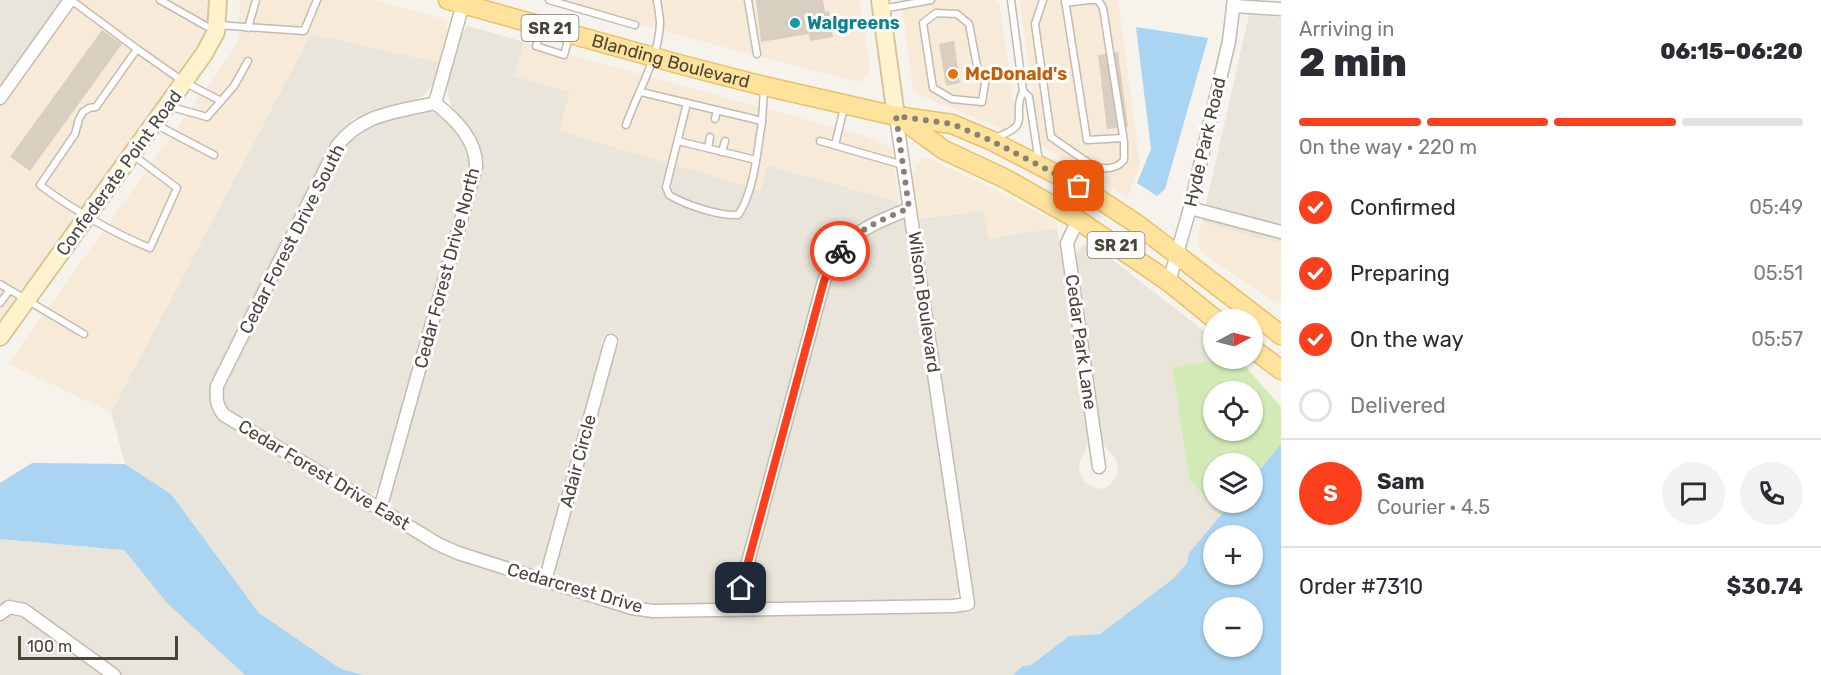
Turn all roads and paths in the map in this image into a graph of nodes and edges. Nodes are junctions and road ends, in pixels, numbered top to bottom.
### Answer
1 (70, 0) edge
2 (160, 0) edge
3 (218, 0) edge
4 (256, 0) edge
5 (317, 0) edge
6 (549, 0) edge
7 (657, 0) edge
8 (748, 0) edge
9 (932, 0) edge
10 (1011, 0) edge
11 (1043, 0) edge
12 (1090, 0) edge
13 (455, 2) edge
14 (1065, 2) edge
15 (1234, 3) edge
16 (881, 4) edge
17 (1281, 9) edge
18 (936, 13) junction
19 (635, 25) dead end
20 (248, 27) junction
21 (216, 29) junction
22 (136, 49) junction
23 (757, 54) dead end
24 (652, 57) junction
25 (248, 61) dead end
26 (1020, 73) junction
27 (986, 77) junction
28 (184, 82) junction
29 (764, 86) junction
30 (1023, 91) junction
31 (641, 92) junction
32 (0, 98) edge
33 (221, 101) junction
34 (435, 103) junction
35 (687, 103) junction
36 (845, 104) junction
37 (167, 106) junction
38 (717, 110) junction
39 (732, 114) junction
40 (896, 116) junction
41 (745, 117) junction
42 (715, 119) dead end
43 (730, 121) dead end
44 (762, 121) junction
45 (154, 124) junction
46 (626, 125) dead end
47 (742, 125) dead end
48 (710, 137) dead end
49 (1123, 138) junction
50 (990, 140) junction
51 (678, 141) junction
52 (725, 141) dead end
53 (820, 141) dead end
54 (737, 145) dead end
55 (835, 145) junction
56 (708, 148) junction
57 (722, 152) junction
58 (132, 154) junction
59 (214, 155) dead end
60 (735, 155) junction
61 (756, 160) junction
62 (1039, 164) junction
63 (903, 165) junction
64 (909, 208) junction
65 (1190, 208) junction
66 (86, 218) junction
67 (1078, 220) junction
68 (1281, 232) edge
69 (1178, 255) junction
70 (1169, 282) junction
71 (0, 284) edge
72 (9, 291) junction
73 (26, 301) junction
74 (0, 303) edge
75 (1203, 309) edge
76 (84, 334) dead end
77 (1281, 335) edge
78 (0, 337) edge
79 (610, 341) dead end
80 (1263, 356) edge
81 (1281, 370) edge
82 (216, 400) joint
83 (1099, 467) dead end
84 (380, 509) junction
85 (438, 544) joint
86 (545, 581) junction
87 (968, 604) joint
88 (735, 610) junction
89 (0, 614) edge
90 (114, 675) edge

1 - 22 lane
1 - 32 street
2 - 21 lane
3 - 21 street, Confederate Point Road
4 - 20 lane
5 - 20 lane
6 - 19 lane
7 - 24 lane
8 - 23 lane
9 - 16 lane
9 - 18 lane
10 - 26 lane
11 - 49 lane
12 - 14 lane
12 - 49 lane
13 - 24 main road, Blanding Boulevard / SR 21
13 - 34 street
14 - 49 lane
15 - 17 street
15 - 65 street, Hyde Park Road
16 - 40 street, Wilson Boulevard
18 - 27 lane
18 - 27 lane
20 - 21 lane
21 - 28 street, Confederate Point Road
22 - 28 lane
22 - 66 lane
24 - 29 main road, Blanding Boulevard / SR 21
24 - 31 lane
25 - 33 lane
26 - 27 lane
26 - 30 lane
28 - 33 lane
28 - 37 street, Confederate Point Road
29 - 36 main road, Blanding Boulevard / SR 21
29 - 44 lane
30 - 50 lane
30 - 62 lane
31 - 35 lane
31 - 46 lane
33 - 37 lane
34 - 82 street, Cedar Forest Drive South
34 - 84 street, Cedar Forest Drive North
35 - 38 lane
35 - 51 lane
36 - 40 main road, Blanding Boulevard / SR 21
36 - 55 lane
37 - 45 street, Confederate Point Road
38 - 39 lane
38 - 42 lane
39 - 41 lane
39 - 43 lane
40 - 50 main road, Blanding Boulevard / SR 21
40 - 63 street, Wilson Boulevard
40 - 67 main road, Blanding Boulevard / SR 21
41 - 44 lane
41 - 47 lane
44 - 61 lane
45 - 58 street, Confederate Point Road
45 - 59 lane
48 - 56 lane
50 - 62 main road, Blanding Boulevard / SR 21
51 - 56 lane
51 - 61 lane
52 - 57 lane
53 - 55 lane
54 - 60 lane
55 - 63 lane
56 - 57 lane
57 - 60 lane
58 - 66 street, Confederate Point Road
58 - 66 lane
60 - 61 lane
62 - 69 main road, Blanding Boulevard / SR 21
63 - 64 street, Wilson Boulevard
64 - 87 street, Wilson Boulevard
64 - 88 street
65 - 68 street
65 - 69 street, Hyde Park Road
66 - 73 street, Confederate Point Road
67 - 70 main road, Blanding Boulevard / SR 21
67 - 83 street, Cedar Park Lane
69 - 70 street, Hyde Park Road
69 - 77 main road, Blanding Boulevard / SR 21
70 - 75 main road, Blanding Boulevard / SR 21
71 - 72 lane
72 - 73 lane
72 - 74 lane
73 - 76 lane
73 - 78 street, Confederate Point Road
79 - 86 street, Adair Circle
80 - 81 main road
82 - 84 street, Cedar Forest Drive East
84 - 85 street, Cedar Forest Drive East
85 - 86 street, Cedarcrest Drive
86 - 88 street, Cedarcrest Drive
87 - 88 street, Cedarcrest Drive
89 - 90 street

